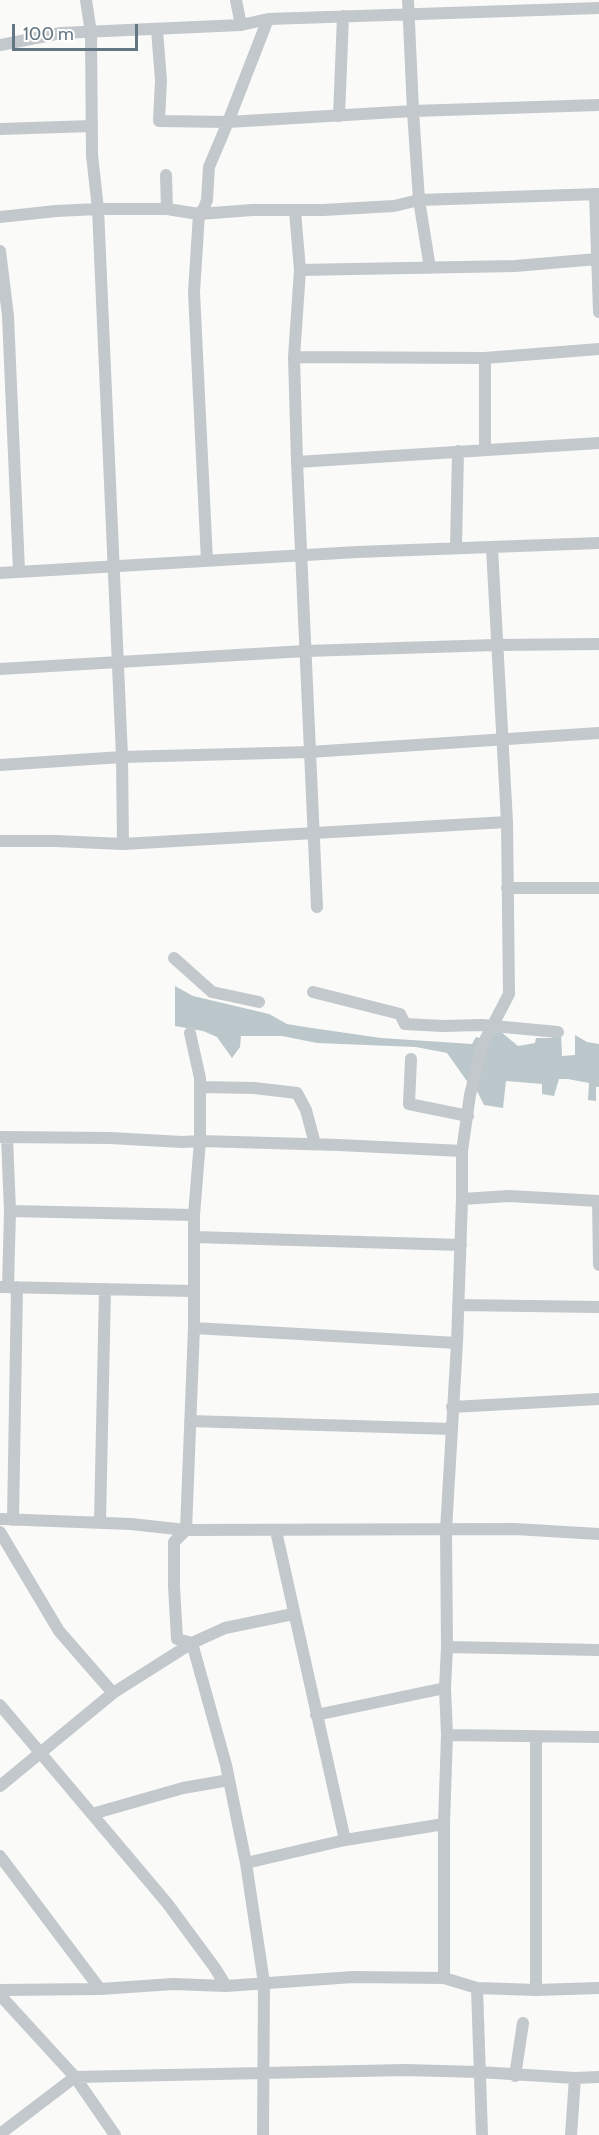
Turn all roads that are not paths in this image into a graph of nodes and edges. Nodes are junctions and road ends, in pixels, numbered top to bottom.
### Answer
1 (86, 0) edge
2 (236, 0) edge
3 (408, 0) edge
4 (599, 8) edge
5 (409, 13) junction
6 (343, 16) junction
7 (268, 19) junction
8 (241, 25) junction
9 (158, 30) junction
10 (90, 33) junction
11 (0, 45) edge
12 (599, 105) edge
13 (413, 111) junction
14 (339, 116) junction
15 (228, 122) junction
16 (92, 126) junction
17 (0, 129) edge
18 (166, 175) dead end
19 (597, 194) edge
20 (419, 200) junction
21 (98, 209) junction
22 (166, 209) junction
23 (295, 211) junction
24 (198, 214) junction
25 (0, 217) edge
26 (0, 251) edge
27 (597, 260) junction
28 (430, 268) junction
29 (300, 270) junction
30 (599, 312) edge
31 (4, 315) edge
32 (599, 349) edge
33 (294, 357) junction
34 (485, 358) junction
35 (599, 443) edge
36 (485, 450) junction
37 (458, 451) junction
38 (297, 462) junction
39 (599, 543) edge
40 (456, 548) junction
41 (492, 548) junction
42 (301, 557) junction
43 (207, 561) junction
44 (113, 567) junction
45 (19, 571) junction
46 (0, 573) edge
47 (599, 644) edge
48 (496, 645) junction
49 (305, 651) junction
50 (117, 662) junction
51 (0, 669) edge
52 (599, 733) edge
53 (502, 738) junction
54 (310, 752) junction
55 (122, 757) junction
56 (0, 765) edge
57 (507, 822) junction
58 (313, 832) junction
59 (0, 842) edge
60 (123, 844) junction
61 (507, 888) junction
62 (599, 888) edge
63 (317, 907) dead end
64 (174, 958) dead end
65 (314, 992) dead end
66 (259, 1002) dead end
67 (492, 1025) junction
68 (558, 1032) dead end
69 (190, 1034) dead end
70 (411, 1059) dead end
71 (200, 1087) junction
72 (468, 1116) junction
73 (4, 1137) edge
74 (314, 1140) dead end
75 (200, 1141) junction
76 (462, 1151) junction
77 (462, 1199) junction
78 (599, 1201) edge
79 (10, 1211) junction
80 (194, 1215) junction
81 (194, 1237) junction
82 (461, 1245) junction
83 (599, 1265) edge
84 (8, 1287) edge
85 (105, 1290) junction
86 (193, 1291) junction
87 (458, 1305) junction
88 (599, 1307) edge
89 (194, 1328) junction
90 (457, 1342) junction
91 (599, 1399) edge
92 (452, 1407) junction
93 (190, 1421) junction
94 (452, 1429) junction
95 (0, 1519) edge
96 (13, 1520) junction
97 (100, 1522) junction
98 (186, 1530) junction
99 (446, 1530) junction
100 (276, 1531) junction
101 (0, 1532) edge
102 (599, 1534) edge
103 (293, 1614) junction
104 (192, 1643) junction
105 (447, 1647) junction
106 (599, 1650) edge
107 (445, 1688) junction
108 (113, 1693) junction
109 (0, 1706) edge
110 (316, 1715) junction
111 (447, 1735) junction
112 (536, 1737) junction
113 (599, 1737) edge
114 (40, 1754) junction
115 (229, 1780) junction
116 (0, 1786) edge
117 (92, 1814) junction
118 (444, 1824) junction
119 (345, 1840) junction
120 (0, 1856) edge
121 (246, 1863) junction
122 (444, 1978) junction
123 (264, 1983) junction
124 (226, 1986) junction
125 (477, 1988) junction
126 (599, 1988) edge
127 (100, 1989) junction
128 (0, 1990) edge
129 (536, 1990) junction
130 (0, 1995) edge
131 (523, 2024) dead end
132 (265, 2072) junction
133 (479, 2072) junction
134 (515, 2076) junction
135 (75, 2077) junction
136 (599, 2077) edge
137 (575, 2078) junction
138 (0, 2134) edge
139 (115, 2135) edge
140 (263, 2135) edge
141 (482, 2135) edge
142 (571, 2135) edge

1 - 10 street
2 - 8 street
3 - 5 street
4 - 5 street
5 - 6 street
5 - 13 street
6 - 7 street
6 - 14 street
7 - 8 street
7 - 15 street
8 - 9 street
9 - 10 street
9 - 15 street
10 - 11 street
10 - 16 street
12 - 13 street
13 - 14 street
13 - 20 street
14 - 15 street
15 - 24 street
16 - 17 street
16 - 21 street
18 - 22 street
19 - 20 street
19 - 27 street
20 - 23 street
20 - 28 street
21 - 22 street
21 - 25 street
21 - 44 street
22 - 24 street
23 - 24 street
23 - 29 street
24 - 43 street
26 - 31 street
27 - 28 street
27 - 30 street
28 - 29 street
29 - 33 street
31 - 45 street
32 - 34 street
33 - 34 street
33 - 38 street
34 - 36 street
35 - 36 street
36 - 37 street
37 - 38 street
37 - 40 street
38 - 42 street
39 - 41 street
40 - 41 street
40 - 42 street
41 - 48 street
42 - 43 street
42 - 49 street
43 - 44 street
44 - 45 street
44 - 50 street
45 - 46 street
47 - 48 street
48 - 49 street
48 - 53 street
49 - 50 street
49 - 54 street
50 - 51 street
50 - 55 street
52 - 53 street
53 - 54 street
53 - 57 street
54 - 55 street
54 - 58 street
55 - 56 street
55 - 60 street
57 - 58 street
57 - 61 street
58 - 60 street
58 - 63 street
59 - 60 street
61 - 62 street
61 - 67 street
64 - 66 street
65 - 67 street
67 - 68 street
67 - 72 street
69 - 71 street
70 - 72 street
71 - 74 street
71 - 75 street
72 - 76 street
73 - 75 street
73 - 79 street
75 - 76 street
75 - 80 street
76 - 77 street
77 - 78 street
77 - 82 street
78 - 83 street
79 - 80 street
79 - 84 street
80 - 81 street
81 - 82 street
81 - 86 street
82 - 87 street
84 - 85 street
84 - 96 street
85 - 86 street
85 - 97 street
86 - 89 street
87 - 88 street
87 - 90 street
89 - 90 street
89 - 93 street
90 - 92 street
91 - 92 street
92 - 94 street
93 - 94 street
93 - 98 street
94 - 99 street
95 - 96 street
96 - 97 street
97 - 98 street
98 - 100 street
98 - 104 street
99 - 100 street
99 - 102 street
99 - 105 street
100 - 103 street
101 - 108 street
103 - 104 street
103 - 110 street
104 - 108 street
104 - 115 street
105 - 106 street
105 - 107 street
107 - 110 street
107 - 111 street
108 - 114 street
109 - 114 street
110 - 119 street
111 - 112 street
111 - 118 street
112 - 113 street
112 - 129 street
114 - 116 street
114 - 117 street
115 - 117 street
115 - 121 street
117 - 124 street
118 - 119 street
118 - 122 street
119 - 121 street
120 - 127 street
121 - 123 street
122 - 123 street
122 - 125 street
123 - 124 street
123 - 132 street
124 - 127 street
125 - 129 street
125 - 133 street
126 - 129 street
127 - 128 street
130 - 135 street
131 - 134 street
132 - 133 street
132 - 135 street
132 - 140 street
133 - 134 street
133 - 141 street
134 - 137 street
135 - 138 street
135 - 139 street
136 - 137 street
137 - 142 street

